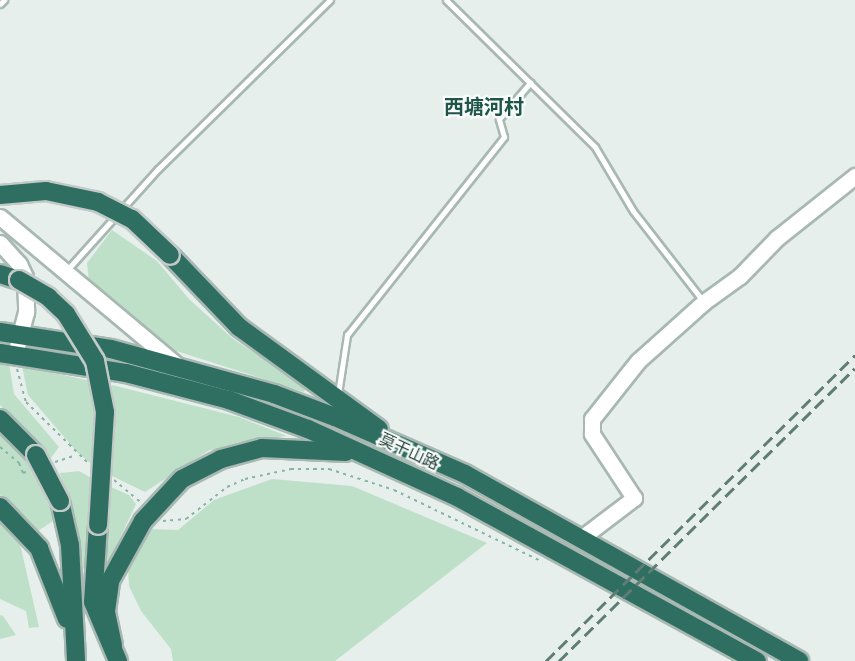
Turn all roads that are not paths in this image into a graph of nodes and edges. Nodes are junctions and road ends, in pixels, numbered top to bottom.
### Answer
1 (4, 0) edge
2 (330, 0) edge
3 (446, 0) edge
4 (0, 3) edge
5 (530, 83) junction
6 (855, 176) edge
7 (0, 195) edge
8 (0, 218) edge
9 (0, 243) edge
10 (66, 271) junction
11 (0, 274) edge
12 (704, 302) junction
13 (0, 332) edge
14 (21, 334) junction
15 (7, 354) edge
16 (178, 366) junction
17 (338, 396) junction
18 (0, 419) edge
19 (394, 442) junction
20 (369, 455) junction
21 (0, 507) edge
22 (580, 539) junction
23 (74, 653) edge
24 (115, 653) edge
25 (757, 661) edge
26 (799, 661) edge

1 - 4 lane
2 - 10 lane
3 - 5 lane
5 - 12 lane
5 - 17 lane
6 - 12 street
7 - 17 highway, bridge
8 - 10 street, 莫干山路
9 - 14 street
10 - 16 street, 莫干山路
11 - 24 highway, bridge
12 - 22 street
13 - 14 highway, 莫干山路
14 - 15 street
14 - 16 highway, 莫干山路
15 - 20 highway, 莫干山路
16 - 19 highway, 莫干山路
17 - 19 highway
18 - 23 highway, bridge
19 - 22 highway, 莫干山路
20 - 24 highway
20 - 25 highway, 莫干山路
21 - 23 highway
22 - 26 highway, 莫干山路

